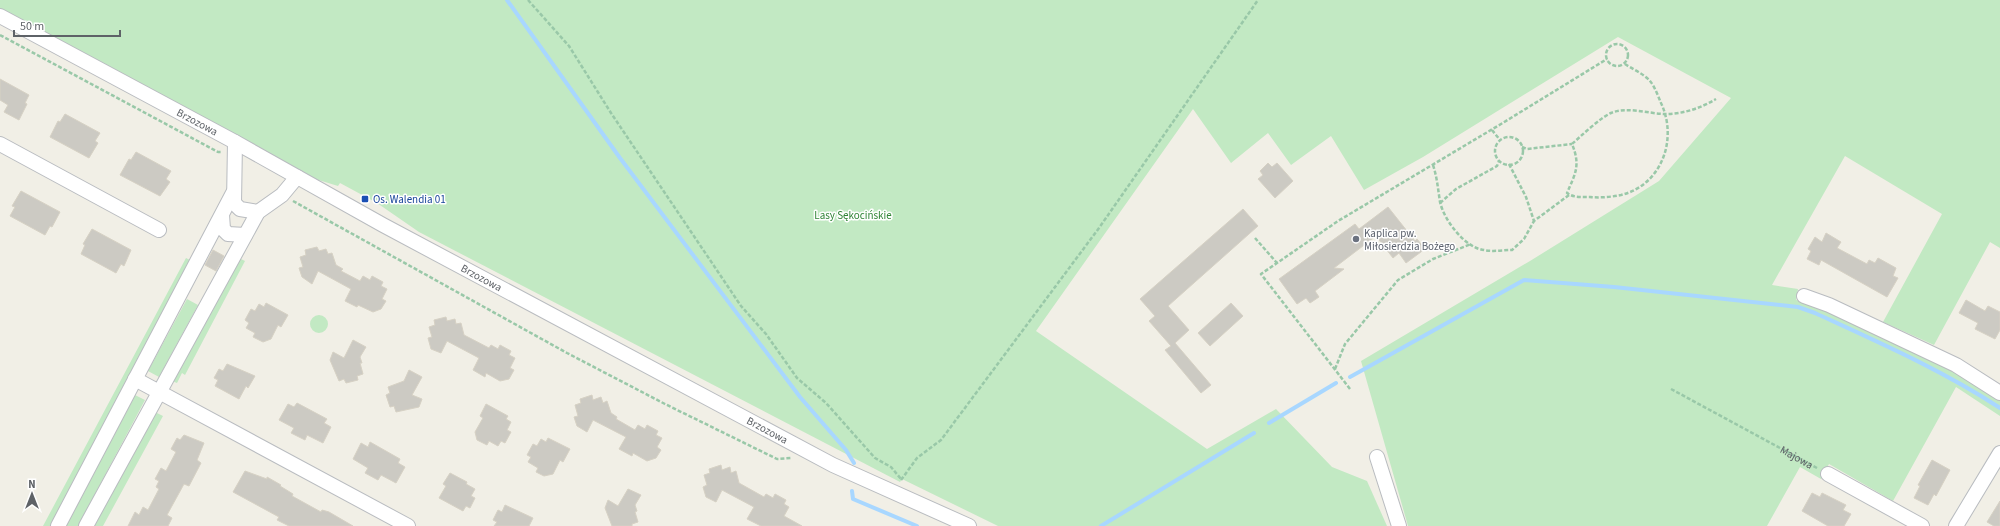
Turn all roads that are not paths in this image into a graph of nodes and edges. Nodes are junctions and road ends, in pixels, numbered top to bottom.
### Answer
1 (0, 16) edge
2 (235, 142) junction
3 (0, 144) edge
4 (297, 177) junction
5 (233, 193) junction
6 (258, 212) junction
7 (222, 215) junction
8 (159, 230) dead end
9 (245, 235) junction
10 (1804, 296) dead end
11 (136, 379) junction
12 (159, 391) junction
13 (2000, 392) edge
14 (2000, 453) edge
15 (1377, 457) dead end
16 (1828, 474) road end
17 (58, 526) edge
18 (86, 526) edge
19 (408, 526) edge
20 (969, 526) edge
21 (1399, 526) edge
22 (1922, 526) edge
23 (1956, 526) edge

1 - 2 street, Brzozowa
2 - 4 street, Brzozowa
2 - 5 street
3 - 8 street
4 - 6 street
4 - 20 street, Brzozowa
5 - 6 street
5 - 7 street
6 - 9 street
7 - 9 street
7 - 11 street
9 - 12 street
10 - 13 street
11 - 12 street
11 - 17 street
12 - 18 street
12 - 19 street
14 - 23 street
15 - 21 street
16 - 22 street

